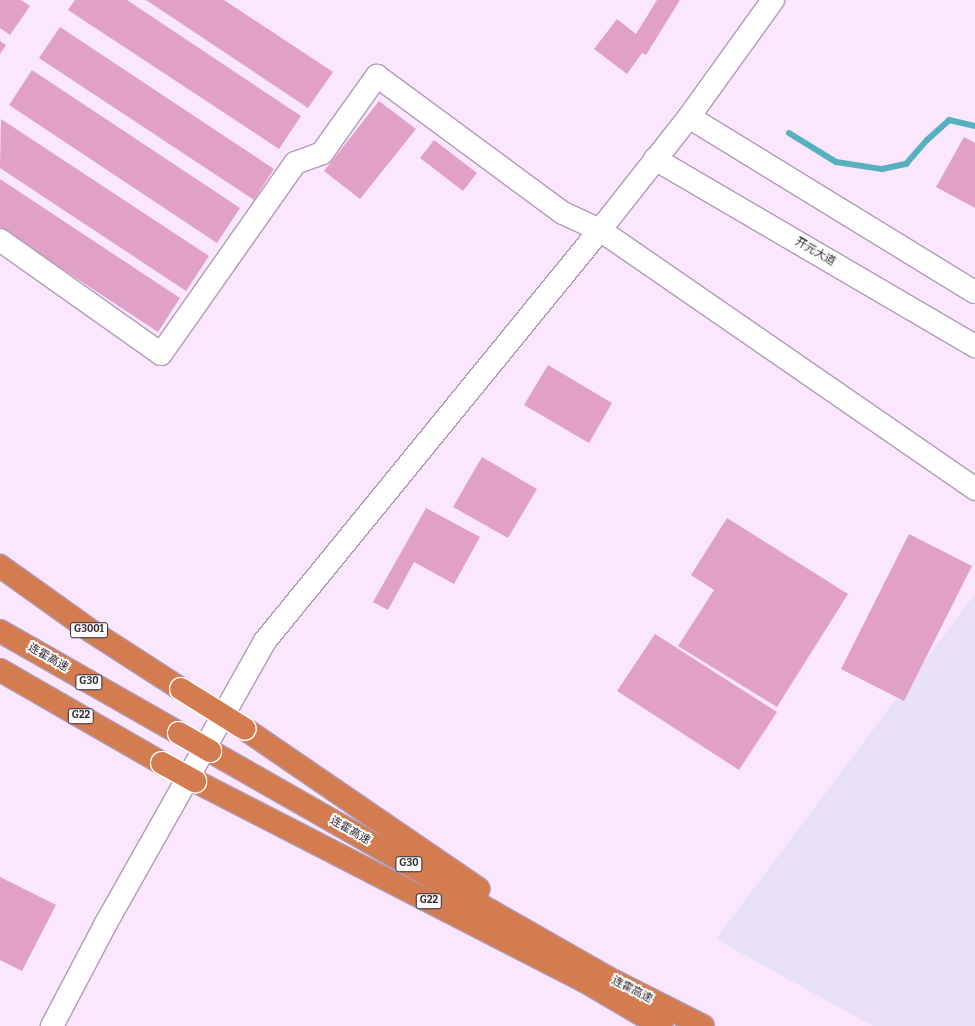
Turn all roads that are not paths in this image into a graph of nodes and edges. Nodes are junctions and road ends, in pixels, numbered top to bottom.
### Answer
1 (773, 0) edge
2 (689, 117) junction
3 (655, 159) junction
4 (600, 230) junction
5 (0, 240) edge
6 (975, 292) edge
7 (975, 346) edge
8 (975, 489) edge
9 (0, 566) edge
10 (0, 631) edge
11 (0, 670) edge
12 (608, 978) junction
13 (52, 1026) edge
14 (661, 1026) edge
15 (703, 1026) edge

1 - 2 street
2 - 3 street
2 - 6 street
3 - 4 street
3 - 7 street, 开元大道
4 - 5 street
4 - 8 street
4 - 13 street
9 - 12 highway, G3001, bridge
10 - 12 highway, 连霍高速 / G30, bridge
11 - 14 highway, 连霍高速 / G22, bridge
12 - 15 highway, 连霍高速

